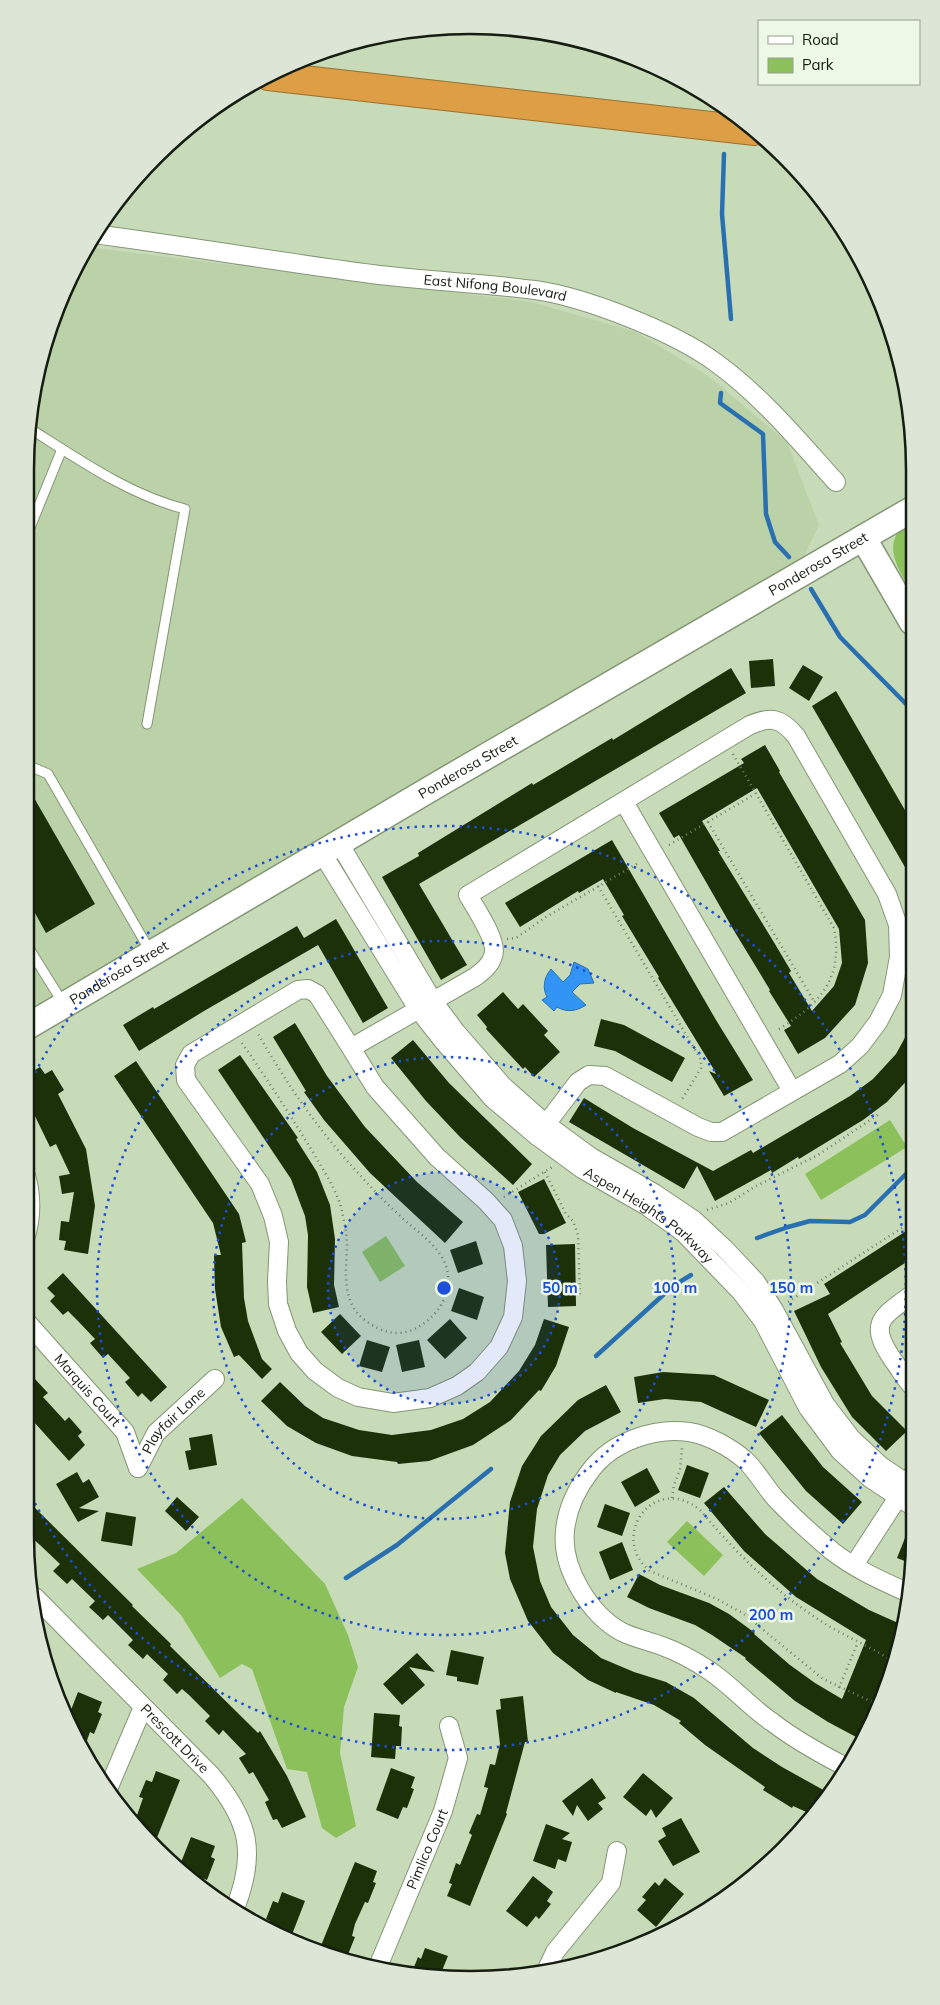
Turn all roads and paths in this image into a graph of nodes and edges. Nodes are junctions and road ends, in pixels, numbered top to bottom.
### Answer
1 (280, 77) edge
2 (743, 130) edge
3 (102, 235) edge
4 (36, 432) edge
5 (62, 448) junction
6 (836, 482) dead end
7 (906, 514) edge
8 (34, 518) edge
9 (864, 539) junction
10 (906, 612) edge
11 (147, 724) dead end
12 (726, 740) junction
13 (34, 768) edge
14 (755, 794) junction
15 (624, 802) junction
16 (708, 822) junction
17 (331, 848) junction
18 (653, 855) junction
19 (598, 886) junction
20 (493, 942) junction
21 (151, 954) junction
22 (34, 957) edge
23 (815, 1003) junction
24 (64, 1005) junction
25 (425, 1005) junction
26 (250, 1019) junction
27 (34, 1023) edge
28 (233, 1029) junction
29 (762, 1039) junction
30 (351, 1048) junction
31 (792, 1091) junction
32 (673, 1113) junction
33 (879, 1114) dead end
34 (542, 1130) junction
35 (566, 1158) junction
36 (545, 1172) junction
37 (492, 1208) junction
38 (694, 1220) junction
39 (906, 1225) edge
40 (580, 1296) dead end
41 (906, 1299) edge
42 (774, 1310) junction
43 (34, 1330) edge
44 (906, 1377) edge
45 (215, 1379) dead end
46 (683, 1432) junction
47 (138, 1468) joint
48 (906, 1485) edge
49 (906, 1486) edge
50 (906, 1489) edge
51 (672, 1498) junction
52 (854, 1565) junction
53 (903, 1590) edge
54 (39, 1601) edge
55 (858, 1642) junction
56 (888, 1659) edge
57 (839, 1688) junction
58 (873, 1702) edge
59 (143, 1707) junction
60 (449, 1726) dead end
61 (841, 1764) edge
62 (111, 1782) edge
63 (617, 1851) dead end
64 (237, 1904) edge
65 (380, 1962) edge
66 (549, 1964) edge

1 - 2 highway
3 - 6 street, East Nifong Boulevard
4 - 5 lane
5 - 8 lane
5 - 11 lane
7 - 9 street, Ponderosa Street
9 - 10 street
9 - 17 street, Ponderosa Street
12 - 14 path
12 - 15 street
12 - 31 street
13 - 21 lane
14 - 16 path
14 - 23 path
15 - 18 street
15 - 20 street
16 - 18 path
16 - 23 path
17 - 21 street, Ponderosa Street
17 - 25 street, Aspen Heights Parkway
18 - 19 path
18 - 29 street
19 - 20 path
19 - 32 path
20 - 25 street
21 - 24 street, Ponderosa Street
22 - 24 lane
23 - 29 path
24 - 27 street, Ponderosa Street
25 - 30 street
25 - 34 street, Aspen Heights Parkway
26 - 28 street
26 - 28 path
26 - 30 street
28 - 37 street
29 - 31 street
30 - 37 street
31 - 32 street
32 - 34 street
33 - 38 path
34 - 35 street, Aspen Heights Parkway
34 - 38 street, Aspen Heights Parkway
35 - 36 path
35 - 49 street, Aspen Heights Parkway
36 - 37 path
36 - 40 path
38 - 42 street, Aspen Heights Parkway
39 - 42 path
41 - 44 street
42 - 48 street, Aspen Heights Parkway
43 - 47 street, Marquis Court
45 - 47 street, Playfair Lane
46 - 51 path
46 - 52 street
46 - 61 street
50 - 52 street
51 - 55 path
51 - 57 path
52 - 53 street
54 - 59 street, Prescott Drive
55 - 56 path
55 - 57 path
57 - 58 path
59 - 62 street
59 - 64 street, Prescott Drive
60 - 65 street, Pimlico Court
63 - 66 street

